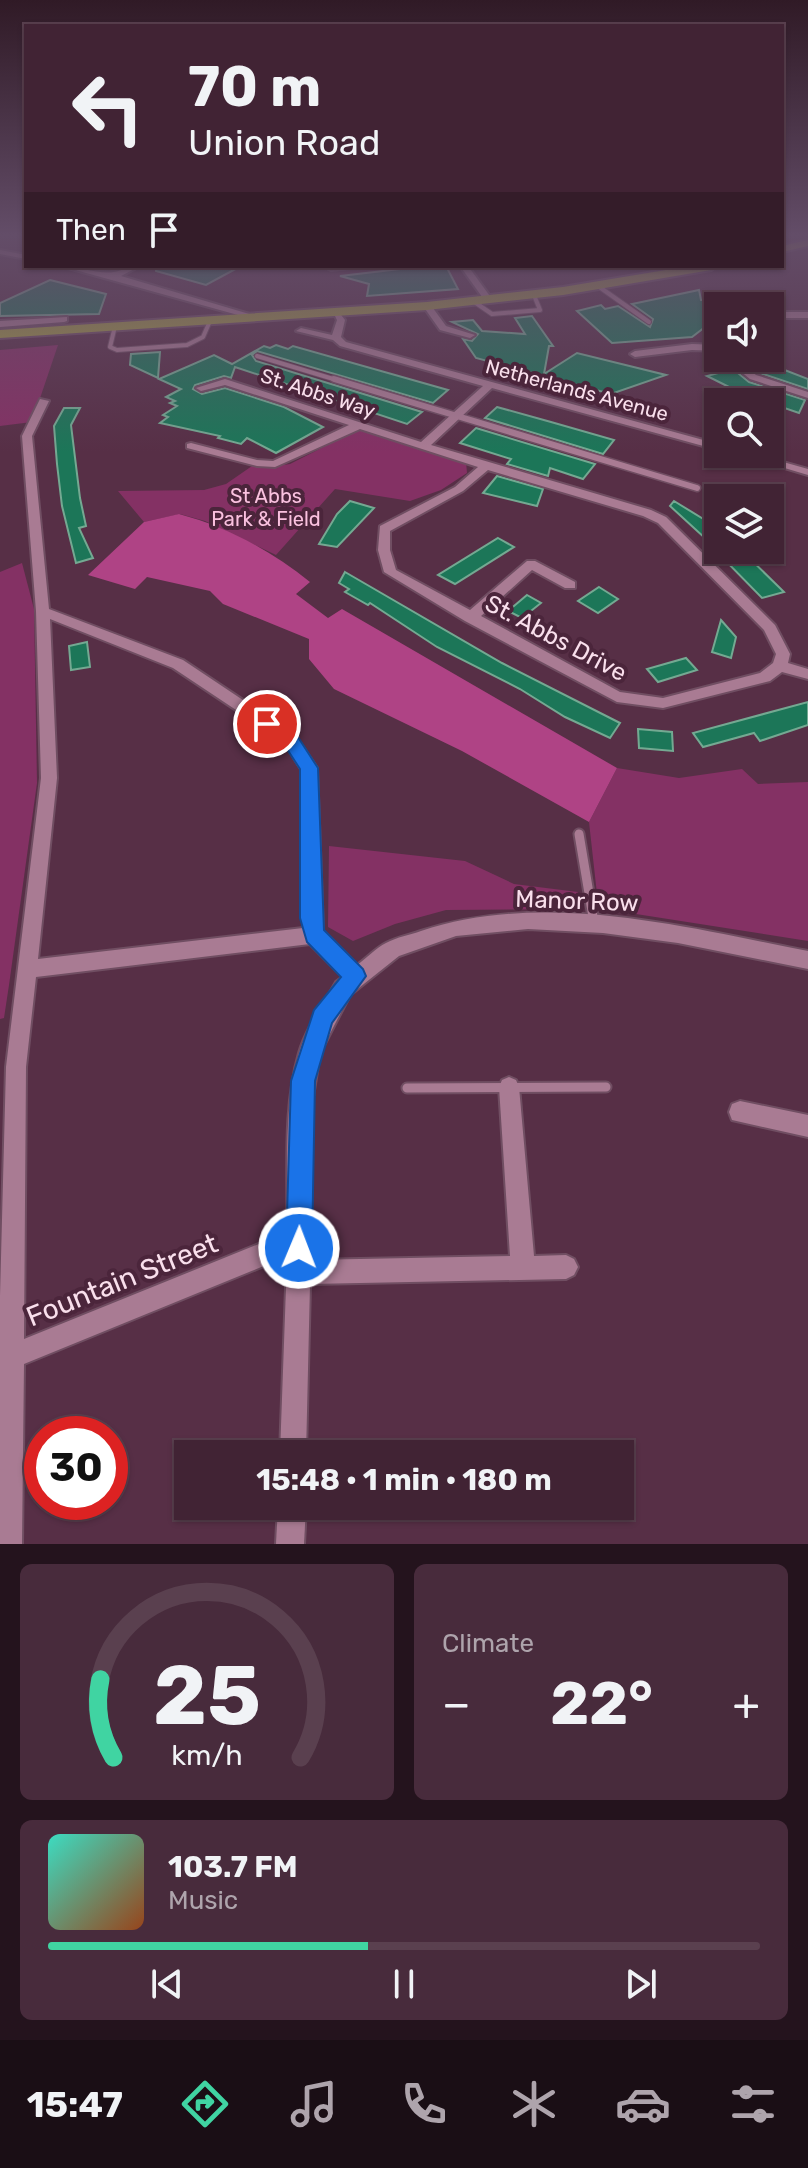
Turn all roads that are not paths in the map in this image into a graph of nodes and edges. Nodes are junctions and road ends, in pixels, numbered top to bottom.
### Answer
1 (195, 308) edge
2 (224, 308) edge
3 (404, 308) edge
4 (428, 308) edge
5 (483, 308) edge
6 (539, 308) edge
7 (629, 308) edge
8 (338, 314) junction
9 (784, 315) edge
10 (808, 315) edge
11 (259, 318) junction
12 (64, 319) dead end
13 (210, 321) junction
14 (186, 322) junction
15 (649, 322) dead end
16 (0, 324) edge
17 (115, 326) junction
18 (301, 331) dead end
19 (0, 334) edge
20 (470, 335) dead end
21 (336, 338) junction
22 (704, 347) edge
23 (635, 354) dead end
24 (257, 356) dead end
25 (747, 372) edge
26 (490, 385) junction
27 (201, 388) dead end
28 (808, 395) edge
29 (44, 401) dead end
30 (456, 416) junction
31 (359, 425) junction
32 (704, 443) edge
33 (424, 445) junction
34 (191, 446) dead end
35 (784, 465) edge
36 (486, 466) junction
37 (808, 472) edge
38 (697, 488) dead end
39 (570, 585) dead end
40 (43, 611) junction
41 (470, 618) junction
42 (780, 666) junction
43 (808, 674) edge
44 (579, 834) dead end
45 (594, 924) junction
46 (314, 935) junction
47 (808, 960) edge
48 (28, 969) junction
49 (355, 976) junction
50 (509, 1087) junction
51 (606, 1087) dead end
52 (407, 1088) dead end
53 (740, 1112) dead end
54 (808, 1126) edge
55 (299, 1260) junction
56 (523, 1267) junction
57 (566, 1267) dead end
58 (13, 1356) junction
59 (293, 1440) edge
60 (291, 1520) edge
61 (8, 1544) edge
62 (290, 1544) edge

1 - 14 street
2 - 11 street
3 - 8 highway
4 - 20 street
5 - 6 lane
7 - 15 lane
8 - 11 highway
8 - 21 street
9 - 10 street
11 - 13 highway
12 - 16 street
13 - 14 highway
13 - 17 lane
14 - 17 highway
17 - 19 highway
18 - 21 street, Netherlands Avenue
21 - 26 street, Netherlands Avenue
22 - 23 street
24 - 30 lane
25 - 28 street
26 - 30 street
26 - 32 street, Netherlands Avenue
27 - 31 street, St. Abbs Way
29 - 40 street
30 - 33 street
30 - 38 lane
31 - 33 street, St. Abbs Way
31 - 34 street
33 - 36 street
35 - 37 street
36 - 41 street, St. Abbs Drive
36 - 42 street
39 - 41 street
40 - 46 street
40 - 48 street
41 - 42 street, St. Abbs Drive
42 - 43 street
44 - 45 lane
45 - 47 street, Manor Row
45 - 49 street, Manor Row
46 - 48 street
46 - 49 street
48 - 58 street
49 - 55 street, Manor Row
50 - 51 lane
50 - 52 lane
50 - 56 street
53 - 54 street
55 - 56 street, Fountain Street
55 - 58 street, Fountain Street
55 - 59 street, Manor Row
56 - 57 street, Fountain Street
58 - 61 street
60 - 62 street

